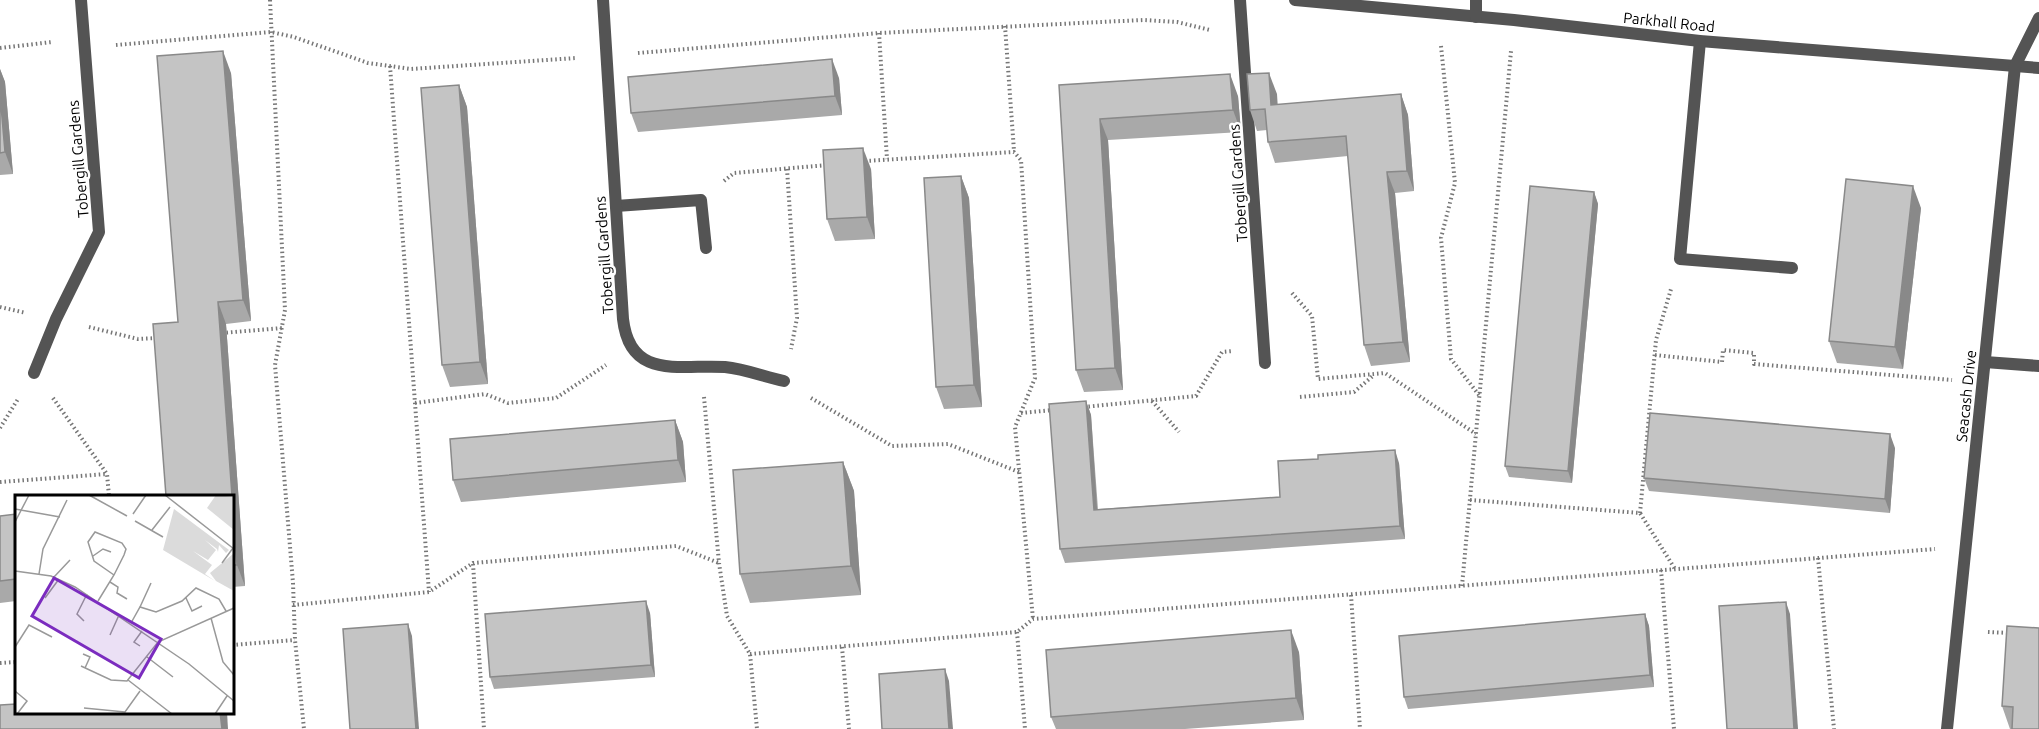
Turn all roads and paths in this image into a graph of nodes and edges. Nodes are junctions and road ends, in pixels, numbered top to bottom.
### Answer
1 (81, 0) edge
2 (270, 0) edge
3 (603, 0) edge
4 (1240, 0) edge
5 (1295, 0) edge
6 (1476, 0) edge
7 (1438, 13) junction
8 (1476, 17) junction
9 (2039, 18) edge
10 (1514, 20) junction
11 (1005, 26) junction
12 (271, 33) junction
13 (879, 33) junction
14 (1243, 37) junction
15 (1700, 41) junction
16 (84, 47) junction
17 (0, 48) edge
18 (606, 56) junction
19 (390, 66) junction
20 (2015, 66) junction
21 (2039, 68) edge
22 (1014, 152) junction
23 (887, 159) junction
24 (854, 162) edge
25 (831, 164) edge
26 (787, 168) junction
27 (701, 200) junction
28 (616, 206) junction
29 (706, 248) dead end
30 (1680, 259) junction
31 (1792, 268) dead end
32 (1287, 287) dead end
33 (56, 319) junction
34 (282, 328) junction
35 (222, 333) edge
36 (162, 337) edge
37 (1263, 347) junction
38 (633, 348) junction
39 (1655, 355) junction
40 (1985, 362) junction
41 (1265, 363) dead end
42 (701, 366) junction
43 (2039, 366) edge
44 (34, 373) joint
45 (1374, 374) junction
46 (784, 381) junction
47 (1983, 383) junction
48 (1479, 396) junction
49 (1300, 397) dead end
50 (1152, 401) junction
51 (415, 402) junction
52 (1080, 407) edge
53 (1056, 410) edge
54 (1021, 413) junction
55 (1179, 432) dead end
56 (1476, 435) junction
57 (1019, 472) junction
58 (107, 474) junction
59 (0, 482) edge
60 (109, 495) edge
61 (1470, 500) junction
62 (1640, 513) junction
63 (1966, 547) junction
64 (1818, 558) junction
65 (473, 563) junction
66 (718, 563) junction
67 (1675, 569) junction
68 (1660, 570) junction
69 (1462, 586) junction
70 (429, 592) junction
71 (1351, 595) junction
72 (293, 605) junction
73 (1033, 619) junction
74 (1017, 632) junction
75 (1958, 632) junction
76 (2016, 633) edge
77 (295, 640) junction
78 (234, 645) edge
79 (842, 646) junction
80 (750, 654) junction
81 (15, 662) edge
82 (0, 663) edge
83 (304, 729) edge
84 (484, 729) edge
85 (757, 729) edge
86 (849, 729) edge
87 (1025, 729) edge
88 (1360, 729) edge
89 (1674, 729) edge
90 (1834, 729) edge
91 (1947, 729) edge

1 - 16 street, Tobergill Gardens
2 - 12 path
3 - 18 street, Tobergill Gardens
4 - 14 street, Tobergill Gardens
5 - 7 street, Parkhall Road
6 - 8 street
7 - 8 street, Parkhall Road
7 - 48 path
8 - 10 street, Parkhall Road
9 - 20 street
10 - 15 street, Parkhall Road
10 - 48 path
11 - 13 path
11 - 14 path
11 - 22 path
12 - 16 path
12 - 19 path
12 - 34 path
13 - 18 path
13 - 23 path
14 - 37 street, Tobergill Gardens
15 - 20 street, Parkhall Road
15 - 30 street
16 - 17 path
16 - 33 street, Tobergill Gardens
18 - 19 path
18 - 28 street, Tobergill Gardens
19 - 51 path
20 - 21 street, Parkhall Road
20 - 40 street, Seacash Drive
22 - 23 path
22 - 54 path
23 - 24 path
25 - 26 path
26 - 27 path
26 - 46 path
27 - 28 street
27 - 29 street
28 - 38 street, Tobergill Gardens
30 - 31 street
30 - 39 path
32 - 45 path
33 - 36 path
33 - 44 street, Tobergill Gardens
34 - 35 path
34 - 72 path
37 - 41 street, Tobergill Gardens
37 - 50 path
38 - 42 street
38 - 51 path
39 - 47 path
39 - 62 path
40 - 43 street
40 - 47 street, Seacash Drive
42 - 46 street
42 - 66 path
44 - 58 path
45 - 49 path
45 - 56 path
46 - 57 path
47 - 63 street, Seacash Drive
48 - 56 path
50 - 52 path
50 - 55 path
51 - 70 path
53 - 54 path
54 - 57 path
56 - 61 path
57 - 73 path
58 - 59 path
58 - 60 path
61 - 62 path
61 - 69 path
62 - 67 path
63 - 64 path
63 - 75 street, Seacash Drive
64 - 67 path
64 - 90 path
65 - 66 path
65 - 70 path
65 - 84 path
66 - 80 path
67 - 68 path
68 - 69 path
68 - 89 path
69 - 71 path
70 - 72 path
71 - 73 path
71 - 88 path
72 - 77 path
73 - 74 path
74 - 79 path
74 - 87 path
75 - 76 path
75 - 91 street, Seacash Drive
77 - 78 path
77 - 83 path
79 - 80 path
79 - 86 path
80 - 85 path
81 - 82 path

